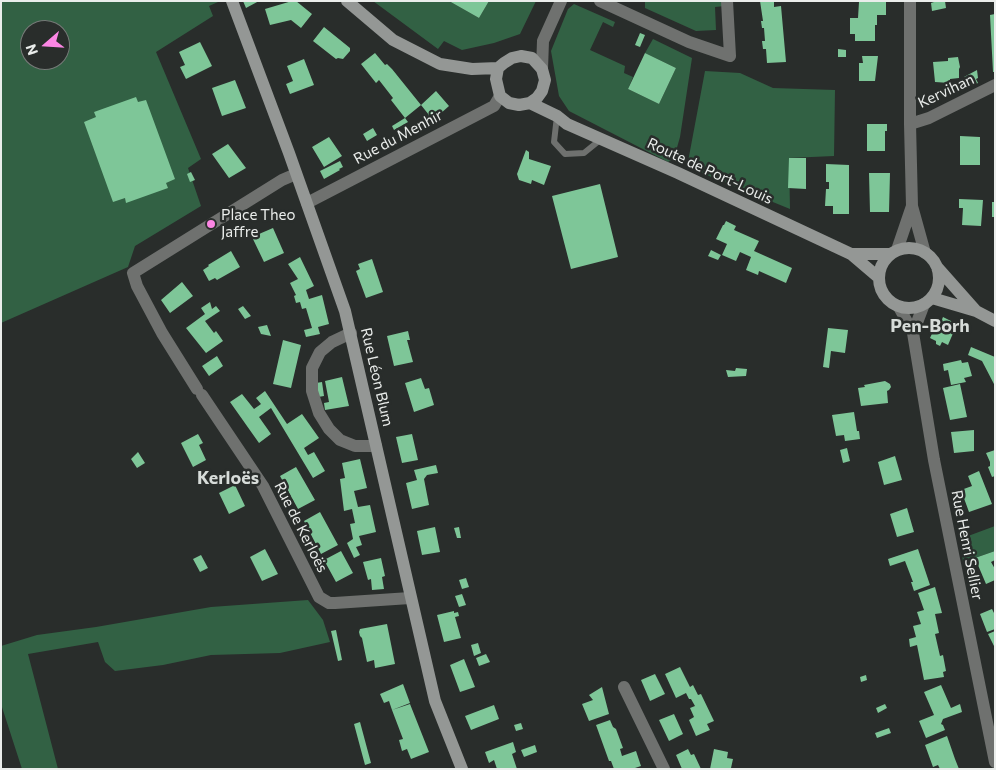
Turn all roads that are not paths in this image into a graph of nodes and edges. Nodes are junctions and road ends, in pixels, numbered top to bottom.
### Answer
1 (232, 1) edge
2 (347, 1) edge
3 (561, 1) edge
4 (600, 1) edge
5 (727, 1) edge
6 (910, 1) edge
7 (543, 41) junction
8 (521, 56) junction
9 (498, 68) junction
10 (472, 69) junction
11 (542, 69) junction
12 (995, 85) edge
13 (542, 91) junction
14 (498, 92) junction
15 (530, 103) junction
16 (557, 116) junction
17 (910, 124) junction
18 (600, 140) junction
19 (296, 174) junction
20 (307, 203) junction
21 (912, 206) junction
22 (894, 252) junction
23 (925, 253) junction
24 (850, 254) junction
25 (937, 267) junction
26 (878, 276) junction
27 (928, 301) junction
28 (899, 307) junction
29 (976, 311) junction
30 (995, 321) edge
31 (351, 332) junction
32 (913, 333) junction
33 (376, 446) junction
34 (410, 598) junction
35 (624, 687) dead end
36 (995, 762) edge
37 (462, 769) edge
38 (664, 769) edge

1 - 19 main road, Rue Léon Blum
2 - 10 main road
3 - 7 street
4 - 5 street
6 - 17 street
7 - 8 street
7 - 11 street
8 - 9 main road
8 - 11 main road
9 - 10 main road
9 - 14 main road
10 - 14 main road
11 - 13 main road
12 - 17 street, Kervihan
13 - 15 main road
13 - 16 main road, Route de Port-Louis
14 - 15 main road
14 - 20 street, Rue du Menhir
15 - 16 main road, Route de Port-Louis
16 - 18 main road, Route de Port-Louis
16 - 18 lane
17 - 21 street
18 - 24 main road, Route de Port-Louis
19 - 20 main road, Rue Léon Blum
19 - 34 street, Rue de Kerloës
20 - 31 main road, Rue Léon Blum
21 - 22 street
21 - 23 street
22 - 23 main road
22 - 24 main road
22 - 26 main road
23 - 25 main road
24 - 26 main road
25 - 27 main road
25 - 29 main road
26 - 28 main road
27 - 28 main road
27 - 29 main road
27 - 32 street, Rue Henri Sellier
28 - 32 street, Rue Henri Sellier
29 - 30 main road
31 - 33 main road, Rue Léon Blum
31 - 33 street
32 - 36 street, Rue Henri Sellier
33 - 34 main road, Rue Léon Blum
34 - 37 main road, Rue Léon Blum
35 - 38 street

